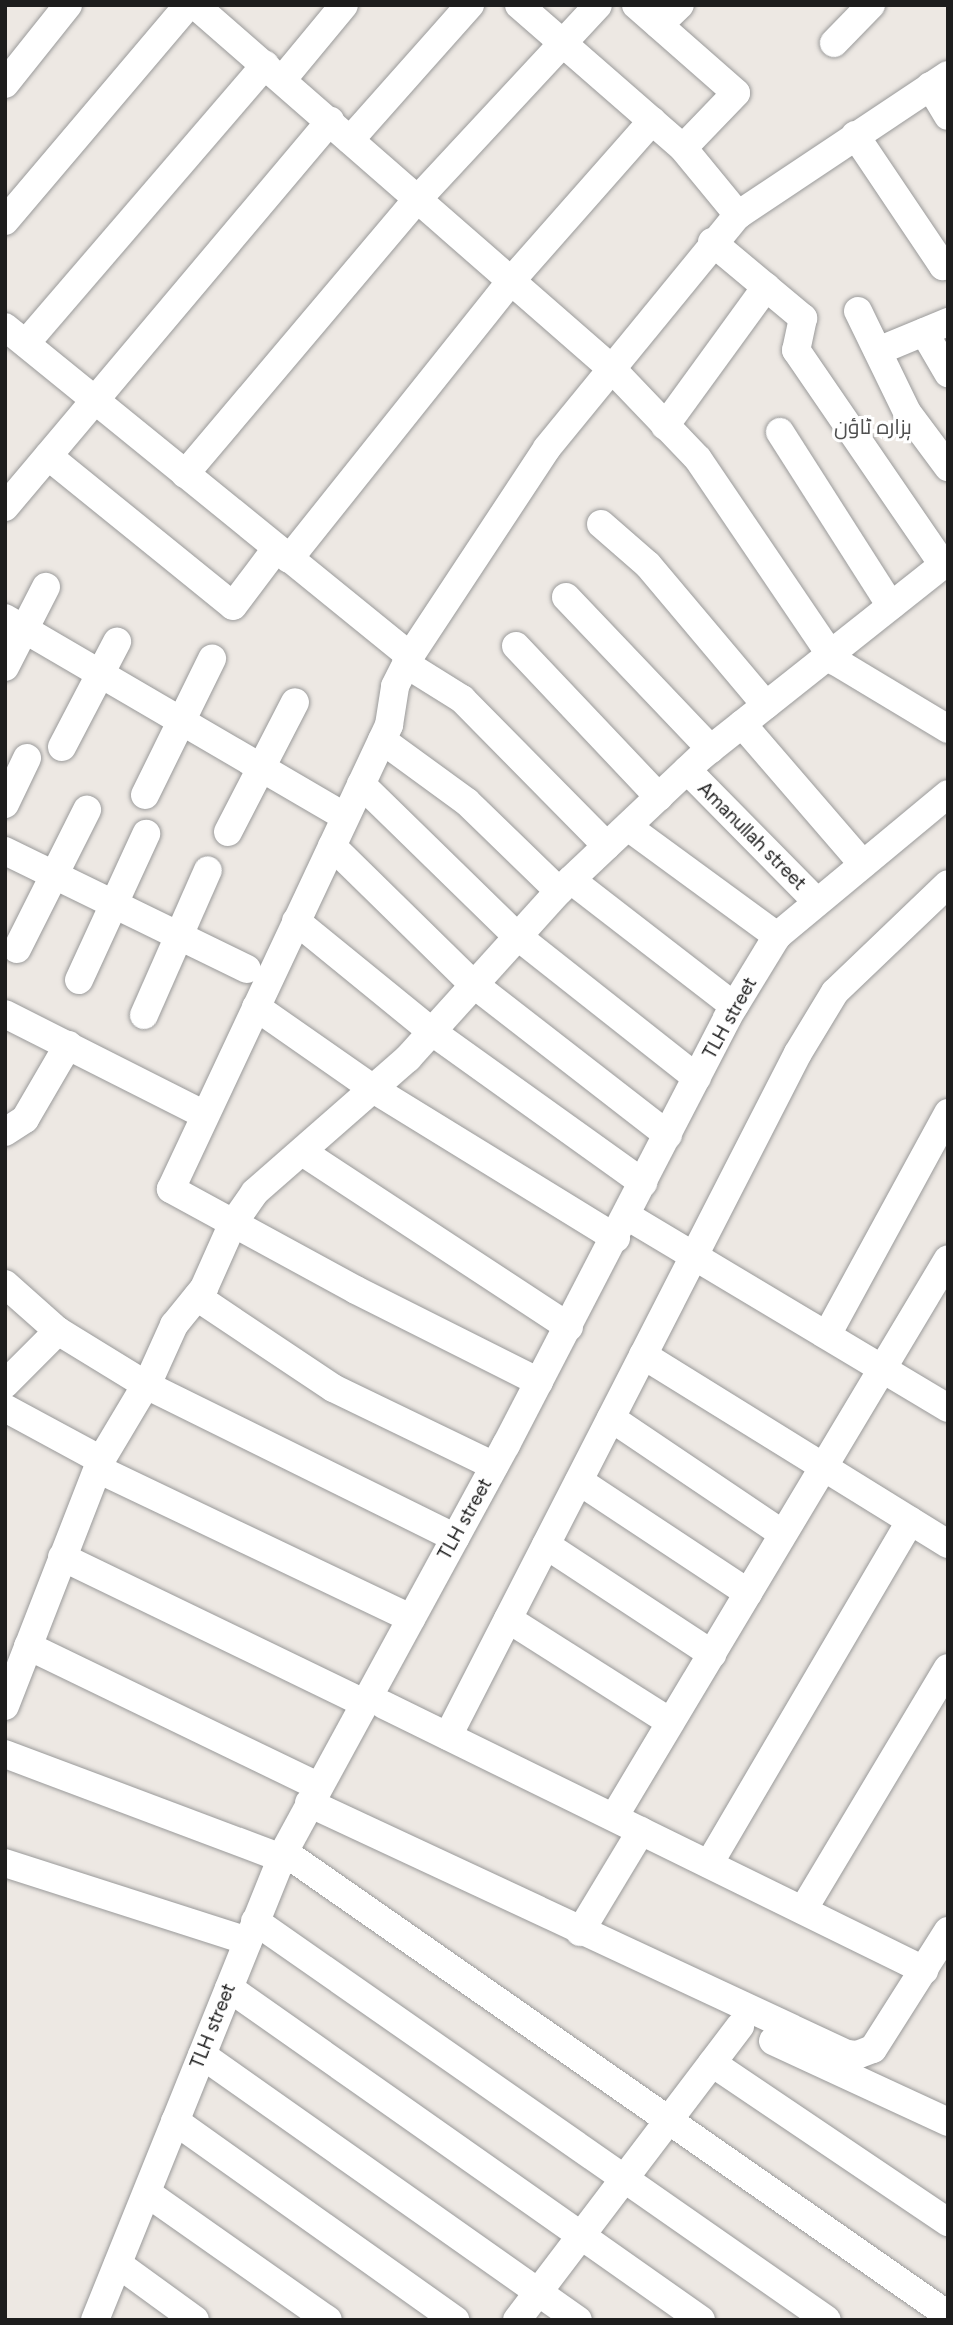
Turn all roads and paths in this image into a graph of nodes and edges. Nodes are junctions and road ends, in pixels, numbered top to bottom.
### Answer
1 (68, 5) edge
2 (344, 5) edge
3 (470, 5) edge
4 (519, 5) edge
5 (598, 5) edge
6 (636, 5) edge
7 (680, 5) edge
8 (871, 5) edge
9 (201, 7) edge
10 (659, 25) junction
11 (564, 41) junction
12 (834, 43) dead end
13 (273, 72) junction
14 (939, 80) edge
15 (5, 84) edge
16 (948, 116) edge
17 (652, 121) junction
18 (340, 131) junction
19 (855, 135) junction
20 (683, 148) junction
21 (416, 201) junction
22 (738, 215) junction
23 (5, 221) edge
24 (712, 242) junction
25 (948, 264) edge
26 (510, 282) junction
27 (766, 287) junction
28 (858, 311) dead end
29 (936, 327) edge
30 (15, 335) edge
31 (878, 351) junction
32 (612, 369) junction
33 (948, 373) edge
34 (97, 401) junction
35 (665, 426) junction
36 (780, 432) dead end
37 (48, 456) junction
38 (948, 467) edge
39 (186, 474) junction
40 (5, 507) edge
41 (601, 524) dead end
42 (282, 554) junction
43 (945, 563) edge
44 (46, 587) dead end
45 (566, 597) dead end
46 (891, 606) junction
47 (15, 624) edge
48 (117, 642) dead end
49 (516, 646) dead end
50 (830, 653) junction
51 (212, 659) dead end
52 (408, 660) junction
53 (5, 667) edge
54 (100, 674) junction
55 (295, 702) dead end
56 (766, 705) junction
57 (181, 721) junction
58 (742, 724) junction
59 (948, 729) edge
60 (382, 740) junction
61 (62, 747) dead end
62 (711, 749) junction
63 (27, 758) dead end
64 (261, 768) junction
65 (687, 770) junction
66 (361, 784) junction
67 (948, 794) edge
68 (145, 795) dead end
69 (659, 797) junction
70 (5, 804) edge
71 (87, 810) dead end
72 (345, 817) junction
73 (628, 827) junction
74 (228, 832) dead end
75 (146, 834) dead end
76 (332, 846) junction
77 (607, 846) junction
78 (5, 851) edge
79 (863, 864) junction
80 (208, 870) dead end
81 (54, 875) junction
82 (948, 884) edge
83 (565, 886) junction
84 (817, 902) junction
85 (114, 904) junction
86 (296, 922) junction
87 (179, 936) junction
88 (517, 936) junction
89 (777, 936) junction
90 (17, 949) dead end
91 (247, 969) dead end
92 (79, 980) dead end
93 (472, 983) junction
94 (734, 1006) junction
95 (256, 1007) junction
96 (5, 1014) edge
97 (144, 1015) dead end
98 (431, 1031) junction
99 (68, 1045) junction
100 (697, 1078) junction
101 (376, 1090) junction
102 (948, 1113) edge
103 (205, 1115) junction
104 (5, 1132) edge
105 (668, 1135) junction
106 (304, 1153) junction
107 (643, 1183) junction
108 (232, 1224) junction
109 (621, 1227) junction
110 (694, 1255) junction
111 (948, 1259) edge
112 (5, 1284) edge
113 (197, 1297) junction
114 (569, 1326) junction
115 (58, 1331) junction
116 (827, 1335) junction
117 (643, 1355) junction
118 (882, 1368) junction
119 (539, 1382) junction
120 (5, 1384) edge
121 (146, 1385) junction
122 (5, 1408) edge
123 (948, 1408) edge
124 (611, 1418) junction
125 (99, 1464) junction
126 (494, 1466) junction
127 (824, 1467) junction
128 (579, 1481) junction
129 (910, 1521) junction
130 (783, 1534) junction
131 (455, 1538) junction
132 (948, 1544) edge
133 (546, 1545) junction
134 (62, 1557) junction
135 (748, 1593) junction
136 (411, 1618) junction
137 (508, 1619) junction
138 (28, 1646) junction
139 (712, 1654) junction
140 (948, 1668) edge
141 (11, 1672) edge
142 (374, 1704) junction
143 (5, 1706) edge
144 (670, 1722) junction
145 (448, 1736) junction
146 (5, 1754) edge
147 (309, 1803) junction
148 (614, 1817) junction
149 (641, 1831) junction
150 (282, 1855) junction
151 (5, 1863) edge
152 (709, 1864) junction
153 (803, 1910) junction
154 (252, 1931) junction
155 (580, 1933) junction
156 (939, 1951) edge
157 (229, 1988) junction
158 (740, 2026) junction
159 (202, 2055) junction
160 (712, 2063) junction
161 (670, 2119) junction
162 (175, 2121) junction
163 (948, 2123) edge
164 (626, 2177) junction
165 (146, 2193) junction
166 (948, 2222) edge
167 (580, 2237) junction
168 (118, 2264) junction
169 (538, 2292) junction
170 (948, 2315) edge
171 (95, 2320) edge
172 (195, 2320) edge
173 (328, 2320) edge
174 (455, 2320) edge
175 (517, 2320) edge
176 (578, 2320) edge
177 (701, 2320) edge
178 (827, 2320) edge

1 - 15 street
2 - 13 street
3 - 18 street
4 - 11 street
5 - 11 street
6 - 10 street
7 - 10 street
8 - 12 street
9 - 13 street
9 - 23 street
10 - 20 street
11 - 17 street
11 - 21 street
13 - 18 street
13 - 30 street
14 - 16 street
14 - 19 street
17 - 20 street
17 - 26 street
18 - 21 street
18 - 34 street
19 - 22 street
19 - 25 street
20 - 22 street
21 - 26 street
21 - 39 street
22 - 24 street
24 - 27 street
24 - 32 street
26 - 32 street
26 - 42 street
27 - 35 street
27 - 43 street
28 - 31 street
29 - 31 street
29 - 33 street
30 - 34 street
31 - 38 street
32 - 35 street
32 - 52 street
34 - 37 street
34 - 39 street
35 - 50 street
36 - 46 street
37 - 40 street
37 - 42 street
39 - 42 street
41 - 56 street
42 - 52 street
43 - 46 street
44 - 47 street
45 - 62 street
46 - 50 street
47 - 53 street
47 - 54 street
48 - 54 street
49 - 69 street
50 - 56 street
50 - 59 street
51 - 57 street
52 - 60 street
52 - 77 street
54 - 57 street
54 - 61 street
55 - 64 street
56 - 58 street
57 - 64 street
57 - 68 street
58 - 62 street
58 - 79 street
60 - 66 street
60 - 83 street
62 - 65 street
63 - 70 street
64 - 72 street
64 - 74 street
65 - 69 street
65 - 84 street, Amanullah street
66 - 72 street
66 - 88 street
67 - 79 street, TLH street
69 - 73 street
71 - 81 street
72 - 76 street
73 - 77 street
73 - 89 street
75 - 85 street
76 - 86 street
76 - 93 street
77 - 83 street
78 - 81 street
79 - 84 street, TLH street
80 - 87 street
81 - 85 street
81 - 90 street
82 - 110 street
83 - 88 street
83 - 94 street
84 - 89 street, TLH street
85 - 87 street
85 - 92 street
86 - 95 street
86 - 98 street
87 - 91 street
87 - 97 street
88 - 93 street
88 - 100 street
89 - 94 street, TLH street
93 - 98 street
93 - 105 street
94 - 100 street, TLH street
95 - 101 street
95 - 103 street
96 - 99 street
98 - 101 street
98 - 107 street
99 - 103 street
99 - 104 street
100 - 105 street, TLH street
101 - 106 street
101 - 109 street
102 - 116 street
103 - 108 street
105 - 107 street, TLH street
106 - 108 street
106 - 114 street
107 - 109 street, TLH street
108 - 113 street
108 - 119 street
109 - 110 street
109 - 114 street, TLH street
110 - 116 street
110 - 117 street
111 - 118 street
112 - 115 street
113 - 121 street
113 - 126 street
114 - 119 street, TLH street
115 - 120 street
115 - 121 street
116 - 118 street
117 - 124 street
117 - 127 street
118 - 123 street
118 - 127 street
119 - 126 street, TLH street
121 - 125 street
121 - 131 street
122 - 125 street
124 - 128 street
124 - 130 street
125 - 134 street
125 - 136 street
126 - 131 street, TLH street
127 - 129 street
127 - 130 street
128 - 133 street
128 - 135 street
129 - 132 street
129 - 152 street
130 - 135 street
131 - 136 street, TLH street
133 - 137 street
133 - 139 street
134 - 138 street
134 - 142 street
135 - 139 street
136 - 142 street, TLH street
137 - 144 street
137 - 145 street
138 - 141 street
138 - 147 street
139 - 144 street
140 - 153 street
141 - 143 street
142 - 145 street
142 - 147 street, TLH street
144 - 148 street
145 - 148 street
146 - 150 street
147 - 150 street, TLH street
147 - 155 street
147 - 158 street
148 - 149 street
149 - 152 street
149 - 155 street
150 - 154 street, TLH street
150 - 161 street
151 - 154 street
152 - 153 street
153 - 156 street
154 - 157 street, TLH street
154 - 164 street
155 - 156 street
157 - 159 street, TLH street
157 - 167 street
158 - 160 street
158 - 163 street
159 - 162 street, TLH street
159 - 169 street
160 - 161 street
160 - 166 street
161 - 164 street
161 - 170 street
162 - 165 street, TLH street
162 - 174 street
164 - 167 street
164 - 178 street
165 - 168 street, TLH street
165 - 173 street
167 - 169 street
167 - 177 street
168 - 171 street, TLH street
168 - 172 street
169 - 175 street
169 - 176 street

